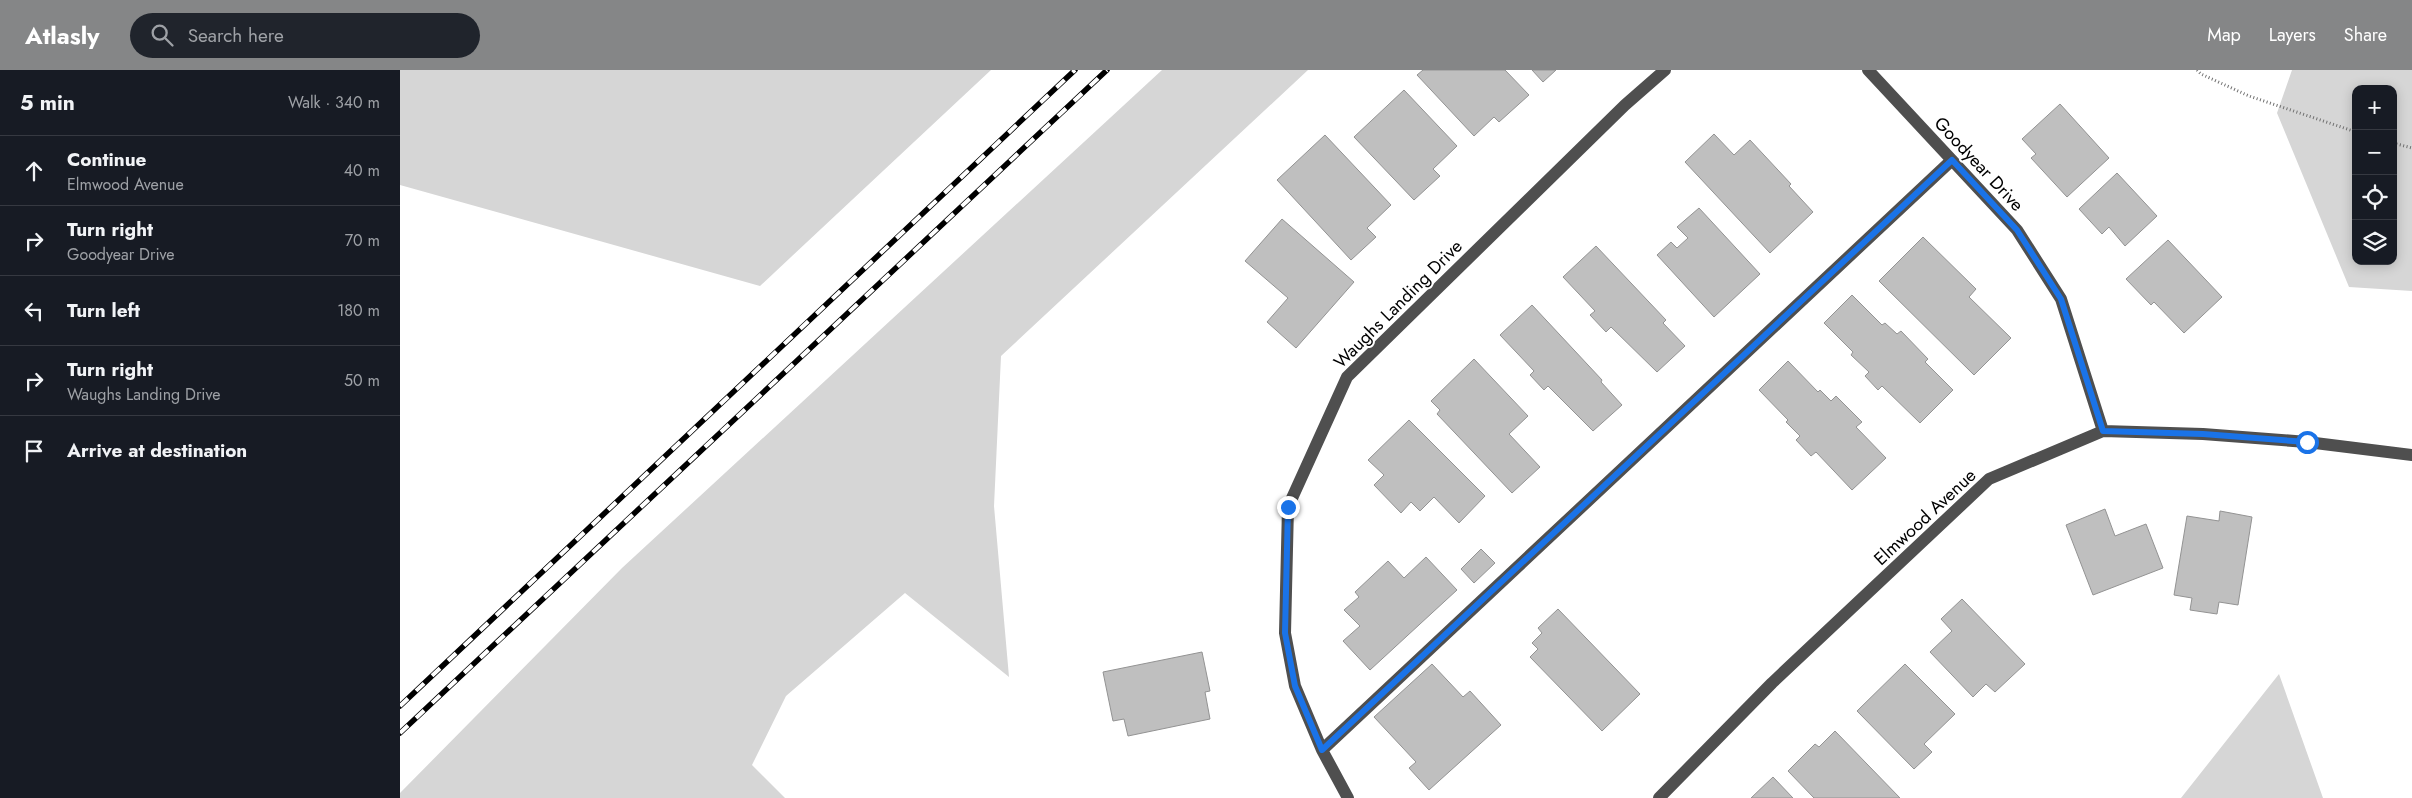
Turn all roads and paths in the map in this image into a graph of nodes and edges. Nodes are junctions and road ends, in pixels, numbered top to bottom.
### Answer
1 (1665, 70) edge
2 (1868, 70) edge
3 (2197, 70) edge
4 (2352, 131) edge
5 (2397, 144) edge
6 (2412, 148) edge
7 (1952, 160) junction
8 (2103, 431) junction
9 (2412, 455) edge
10 (1322, 750) junction
11 (1348, 798) edge
12 (1659, 798) edge

1 - 10 street, Waughs Landing Drive
2 - 7 street, Goodyear Drive
3 - 4 path
5 - 6 path
7 - 8 street, Goodyear Drive
7 - 10 street
8 - 9 street, Elmwood Avenue
8 - 12 street, Elmwood Avenue
10 - 11 street, Waughs Landing Drive

